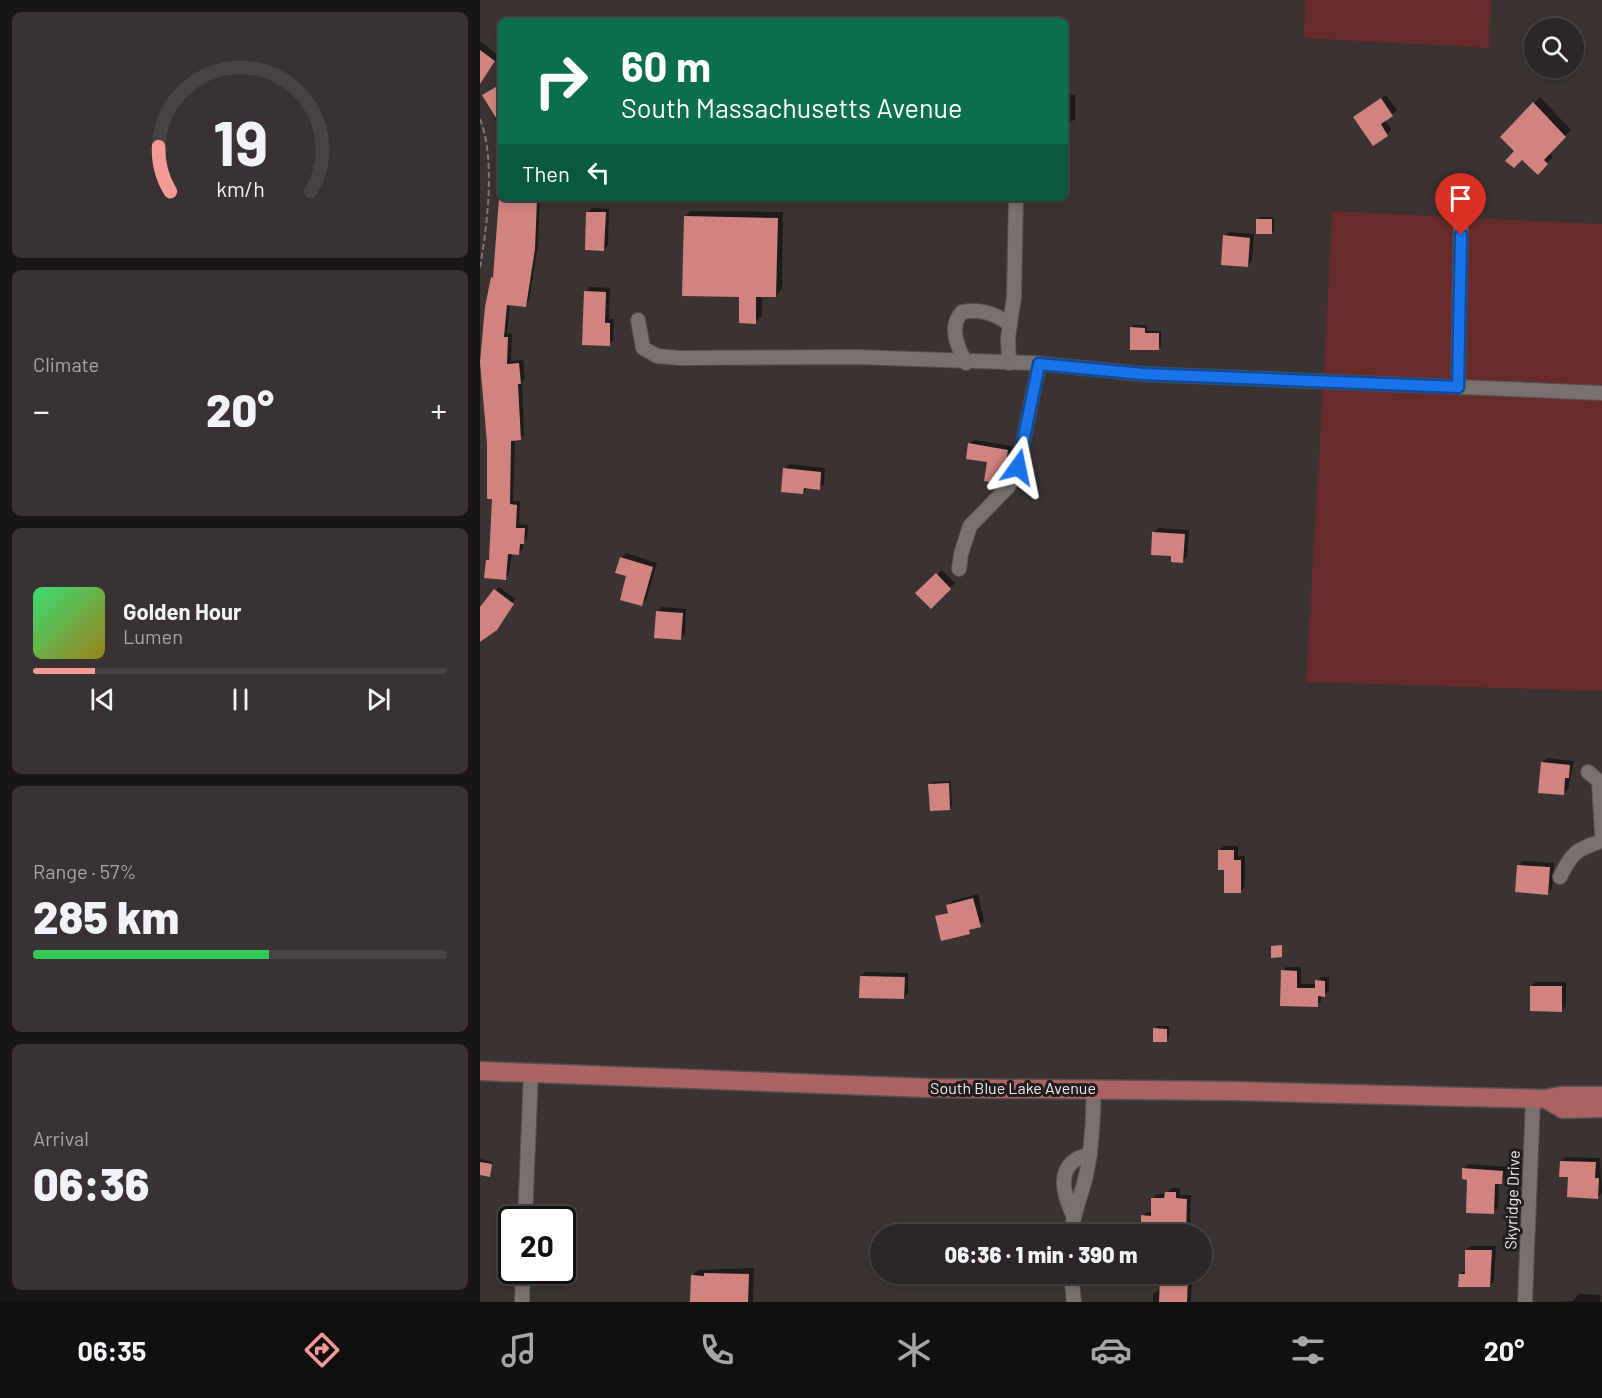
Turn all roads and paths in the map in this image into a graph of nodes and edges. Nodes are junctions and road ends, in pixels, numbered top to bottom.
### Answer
1 (480, 119) edge
2 (1016, 201) edge
3 (1461, 214) dead end
4 (480, 268) edge
5 (638, 320) dead end
6 (1010, 324) junction
7 (966, 363) junction
8 (1009, 363) junction
9 (1039, 364) junction
10 (1458, 387) junction
11 (1602, 393) edge
12 (959, 569) dead end
13 (1588, 772) dead end
14 (1602, 834) edge
15 (1602, 841) edge
16 (1560, 877) dead end
17 (480, 1071) edge
18 (531, 1072) junction
19 (1094, 1088) junction
20 (1602, 1096) edge
21 (1539, 1099) junction
22 (1602, 1108) edge
23 (1090, 1154) junction
24 (526, 1206) edge
25 (1073, 1215) junction
26 (1072, 1224) edge
27 (523, 1284) edge
28 (1072, 1284) edge
29 (522, 1302) edge
30 (1074, 1302) edge
31 (1525, 1302) edge

1 - 4 path
2 - 6 street
3 - 10 street
5 - 7 street
6 - 7 street
6 - 8 street
7 - 8 street
8 - 9 street
9 - 10 street
9 - 12 street
10 - 11 street
13 - 14 street
15 - 16 street
17 - 18 main road, South Blue Lake Avenue
18 - 19 main road, South Blue Lake Avenue
18 - 24 street
19 - 21 main road, South Blue Lake Avenue
19 - 23 street
20 - 21 main road, South Blue Lake Avenue
21 - 22 main road, South Blue Lake Avenue
21 - 31 street, Skyridge Drive
23 - 25 street
23 - 25 street
25 - 26 street
27 - 29 street
28 - 30 street

